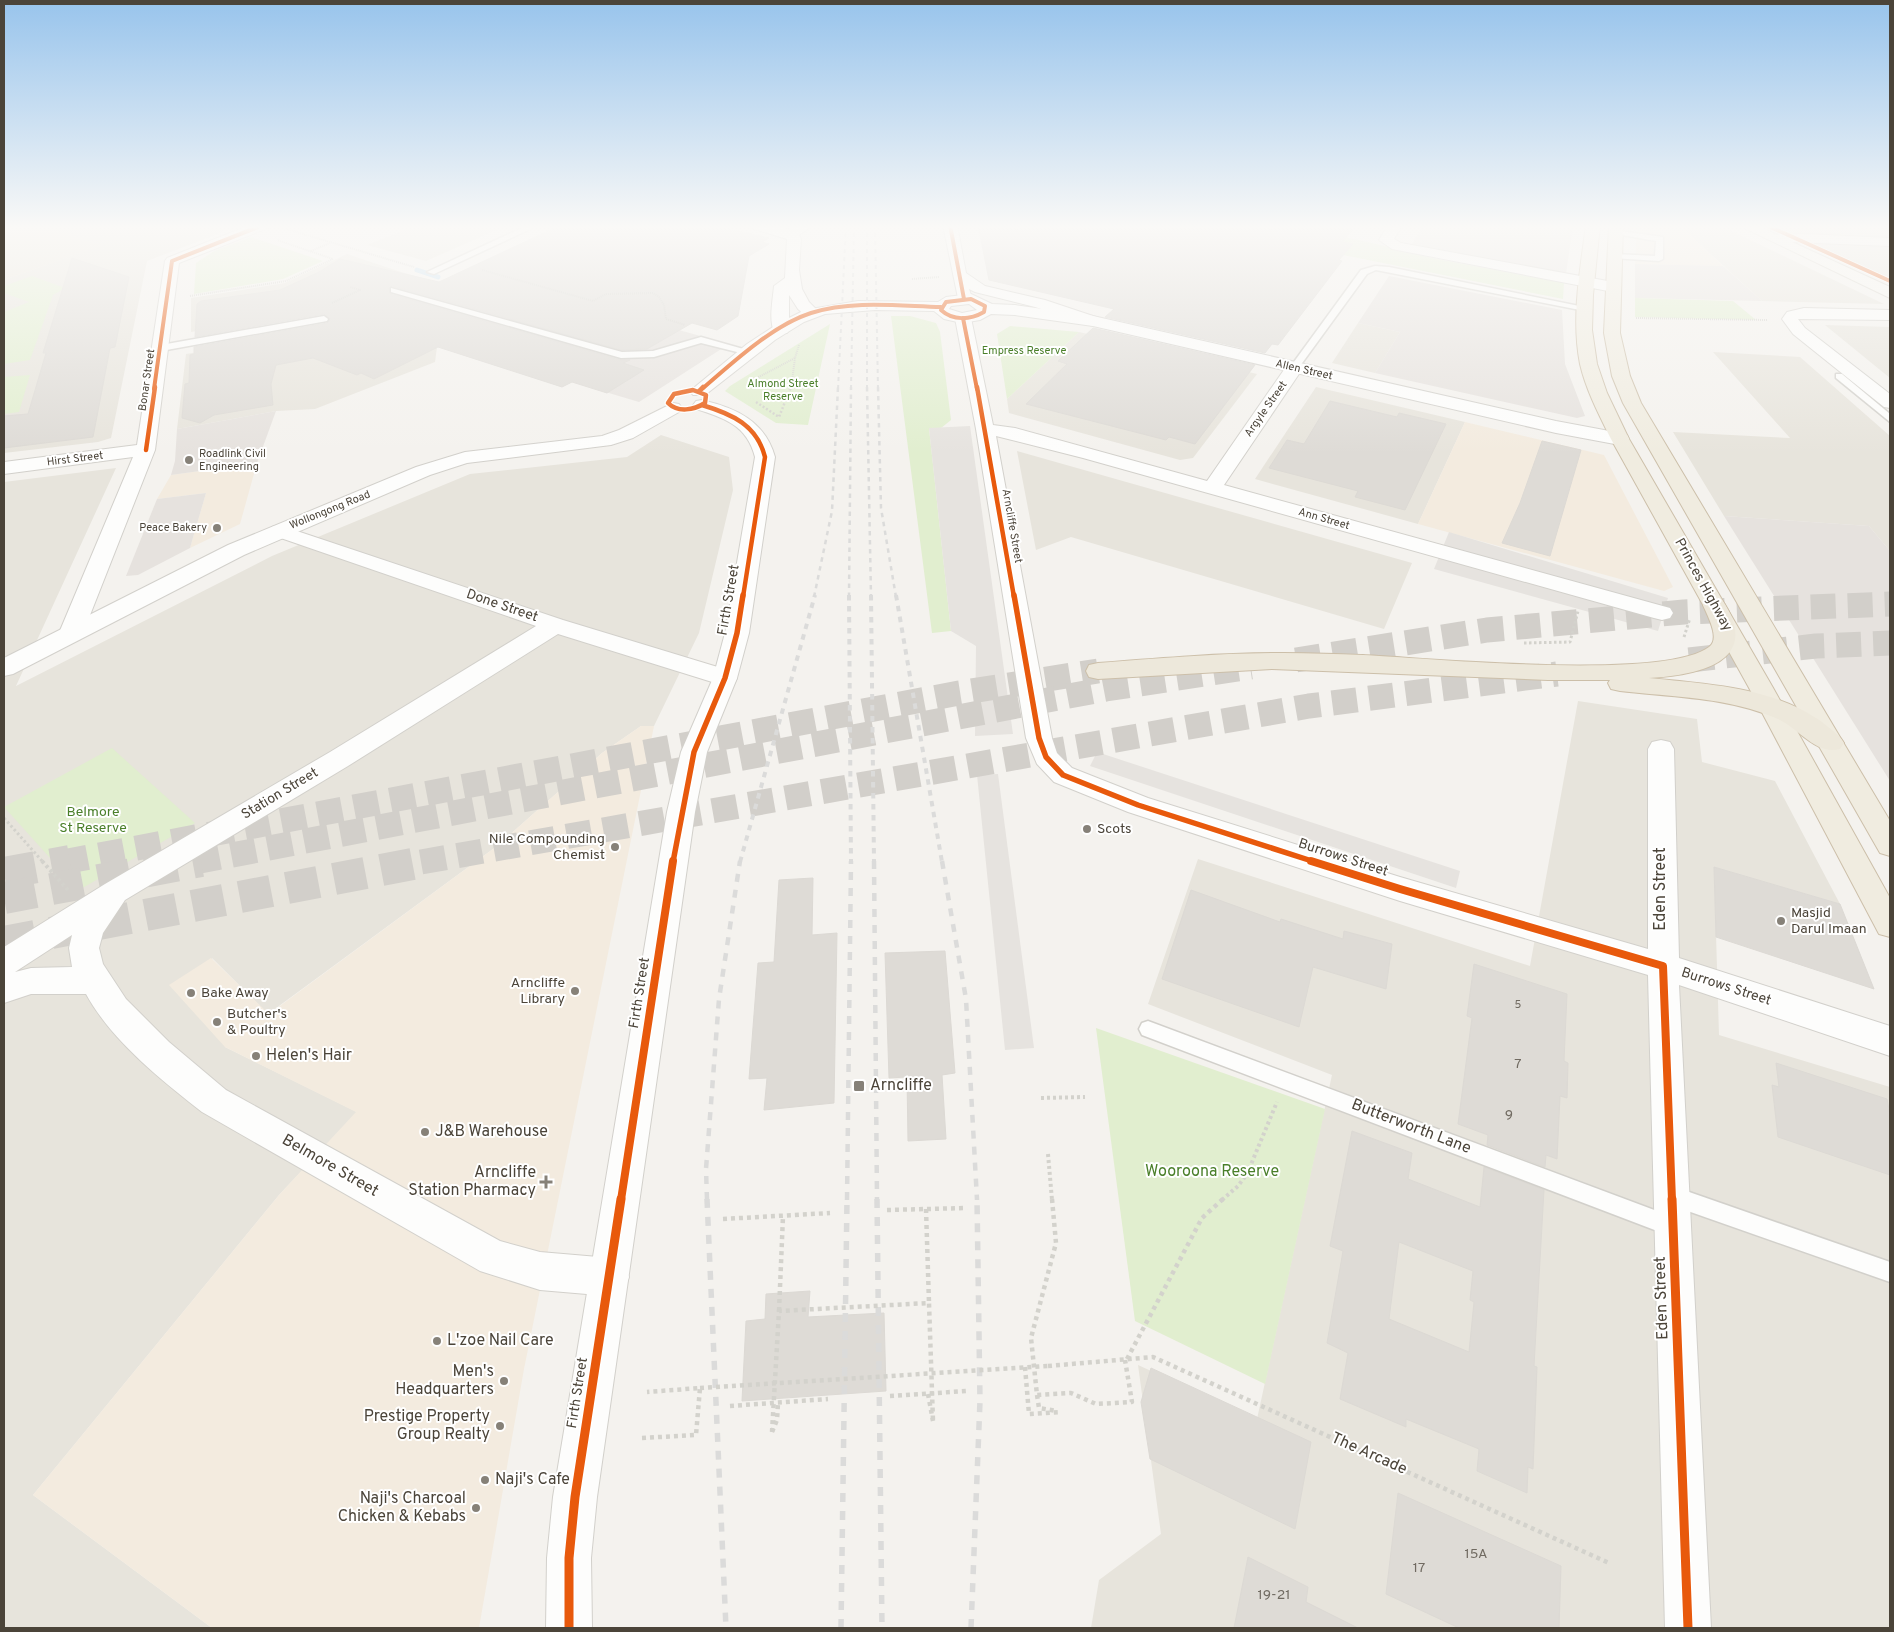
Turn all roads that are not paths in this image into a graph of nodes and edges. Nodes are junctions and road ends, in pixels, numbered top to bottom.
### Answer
1 (168, 301) edge
2 (433, 301) edge
3 (781, 301) edge
4 (798, 301) edge
5 (963, 301) edge
6 (1029, 301) edge
7 (1343, 301) edge
8 (1551, 301) edge
9 (1586, 301) edge
10 (1613, 301) edge
11 (963, 308) junction
12 (1585, 308) junction
13 (812, 313) junction
14 (1890, 315) edge
15 (324, 319) dead end
16 (1093, 321) junction
17 (781, 330) junction
18 (161, 348) junction
19 (750, 352) junction
20 (1294, 368) junction
21 (1839, 376) dead end
22 (700, 398) junction
23 (1890, 403) edge
24 (1890, 419) edge
25 (985, 429) junction
26 (1620, 439) junction
27 (146, 450) junction
28 (4, 468) edge
29 (1213, 487) junction
30 (279, 531) junction
31 (1714, 605) junction
32 (1662, 612) dead end
33 (555, 625) junction
34 (71, 633) junction
35 (4, 668) edge
36 (1098, 671) tunnel mouth
37 (1532, 672) junction
38 (725, 678) junction
39 (1771, 706) junction
40 (1039, 738) joint
41 (1831, 744) junction
42 (1661, 749) dead end
43 (1890, 844) edge
44 (115, 892) junction
45 (1890, 925) edge
46 (4, 964) edge
47 (1663, 966) junction
48 (92, 980) junction
49 (4, 989) edge
50 (1148, 1029) dead end
51 (1890, 1041) edge
52 (1673, 1212) junction
53 (1890, 1272) edge
54 (610, 1277) junction
55 (569, 1628) edge
56 (1688, 1628) edge

1 - 18 street, Bonar Street
2 - 19 lane
3 - 17 street
4 - 13 street
5 - 11 street, Arncliffe Street
6 - 16 street
7 - 20 lane, Argyle Street
8 - 12 lane, Argyle Street
9 - 12 highway, Princes Highway
10 - 41 highway
11 - 13 street
11 - 16 street, Allen Street
11 - 25 street, Arncliffe Street
12 - 26 highway, Princes Highway
13 - 17 street
14 - 23 street
15 - 18 lane
16 - 20 street, Allen Street
17 - 19 street
18 - 27 street, Bonar Street
19 - 22 street
20 - 26 street, Allen Street
20 - 29 street, Argyle Street
21 - 24 lane
22 - 30 street, Wollongong Road
22 - 38 street, Firth Street
25 - 29 street, Ann Street
25 - 40 street, Arncliffe Street
26 - 31 highway, Princes Highway
27 - 28 street, Hirst Street
27 - 34 street, Bonar Street
29 - 32 street, Ann Street
30 - 33 street, Done Street
30 - 34 street, Wollongong Road
31 - 37 highway
31 - 39 highway, Princes Highway
33 - 38 street, Done Street
33 - 44 street, Station Street
34 - 35 street, Wollongong Road
36 - 37 highway
37 - 39 highway
38 - 54 street, Firth Street
39 - 41 highway
39 - 45 highway, Princes Highway
40 - 47 street, Burrows Street
41 - 43 highway
42 - 47 street, Eden Street
44 - 46 street, Station Street
44 - 48 street, Belmore Street
47 - 51 street, Burrows Street
47 - 52 street, Eden Street
48 - 49 street
48 - 54 street, Belmore Street
50 - 52 lane, Butterworth Lane
52 - 53 lane, Butterworth Lane
52 - 56 street, Eden Street
54 - 55 street, Firth Street

